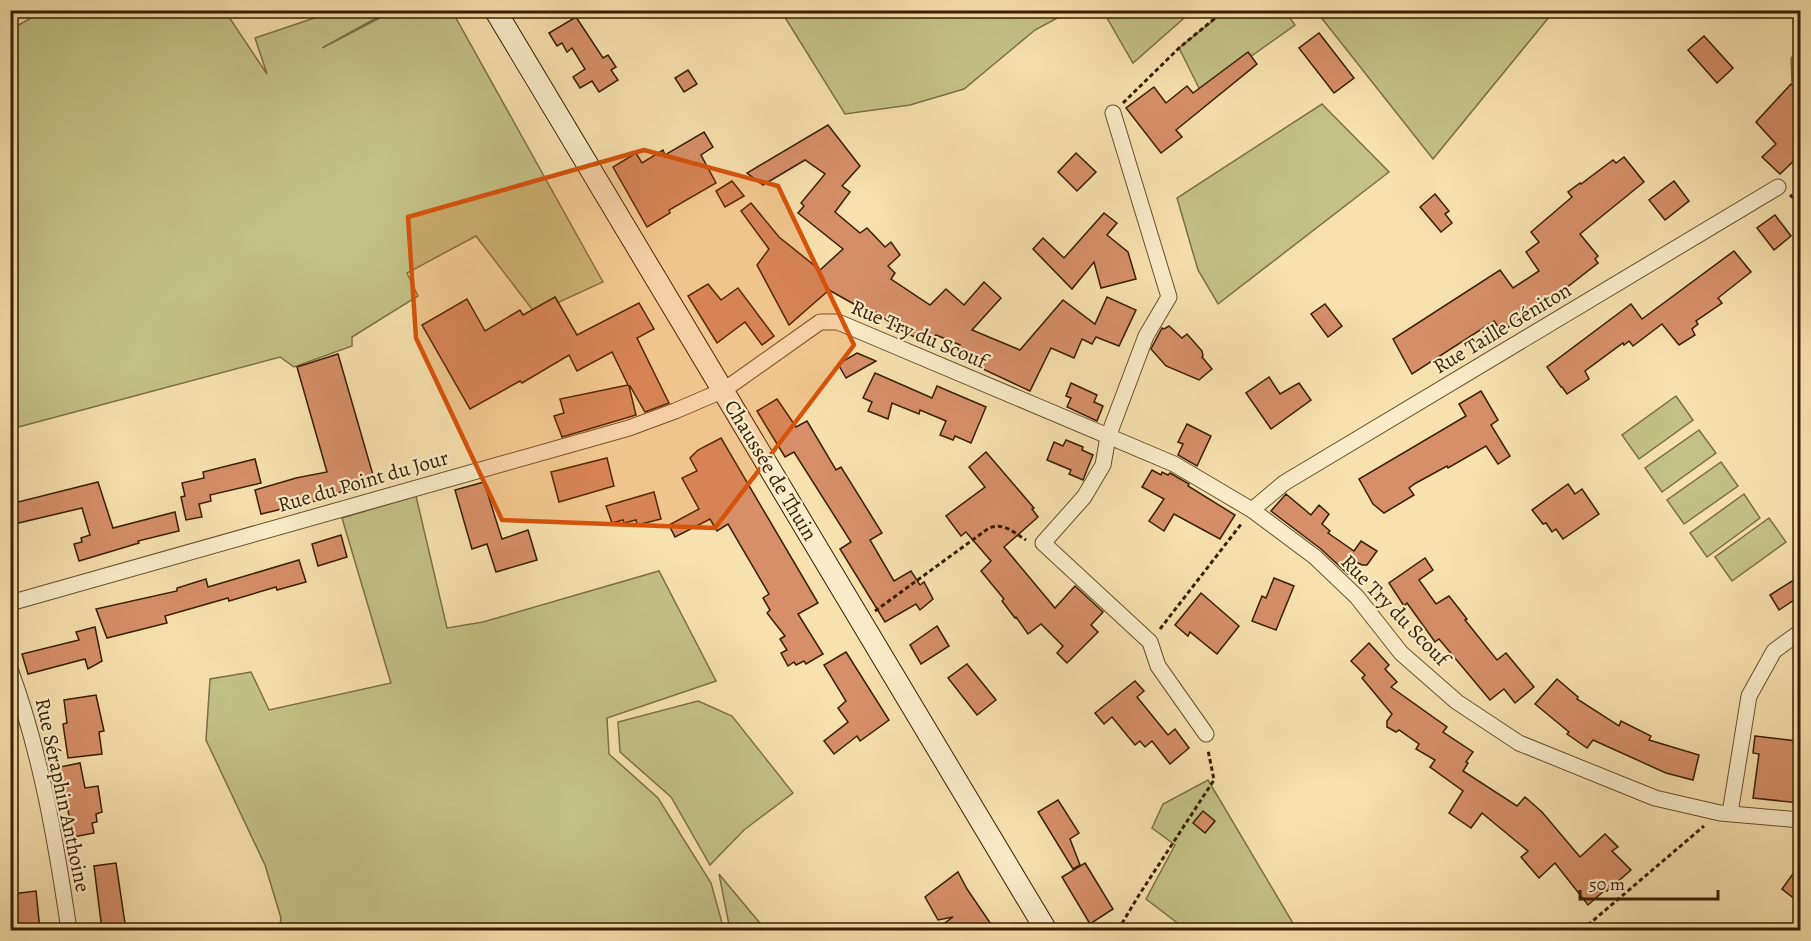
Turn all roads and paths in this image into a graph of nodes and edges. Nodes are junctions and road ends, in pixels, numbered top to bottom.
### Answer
1 (495, 10) edge
2 (1225, 10) edge
3 (1113, 113) joint
4 (1778, 187) dead end
5 (724, 390) junction
6 (1108, 437) junction
7 (1252, 510) junction
8 (1043, 543) junction
9 (10, 603) edge
10 (861, 620) junction
11 (1800, 632) edge
12 (1150, 642) junction
13 (10, 669) edge
14 (1206, 734) joint
15 (1725, 813) junction
16 (1800, 820) edge
17 (69, 930) edge
18 (1046, 930) edge
19 (1118, 930) edge
20 (1582, 930) edge

1 - 5 main road, Chaussée de Thuin
2 - 3 path
3 - 6 street
4 - 7 street, Rue Taille Géniton
5 - 6 street, Rue Try du Scouf
5 - 9 street, Rue du Point du Jour
5 - 10 main road, Chaussée de Thuin
6 - 7 street, Rue Try du Scouf
6 - 8 street
7 - 12 path
7 - 15 street, Rue Try du Scouf
8 - 10 path
8 - 12 street
10 - 18 main road, Chaussée de Thuin
11 - 15 street
12 - 14 street
13 - 17 street, Rue Séraphin Anthoine
14 - 19 path
15 - 16 street, Rue Try du Scouf
15 - 20 path

